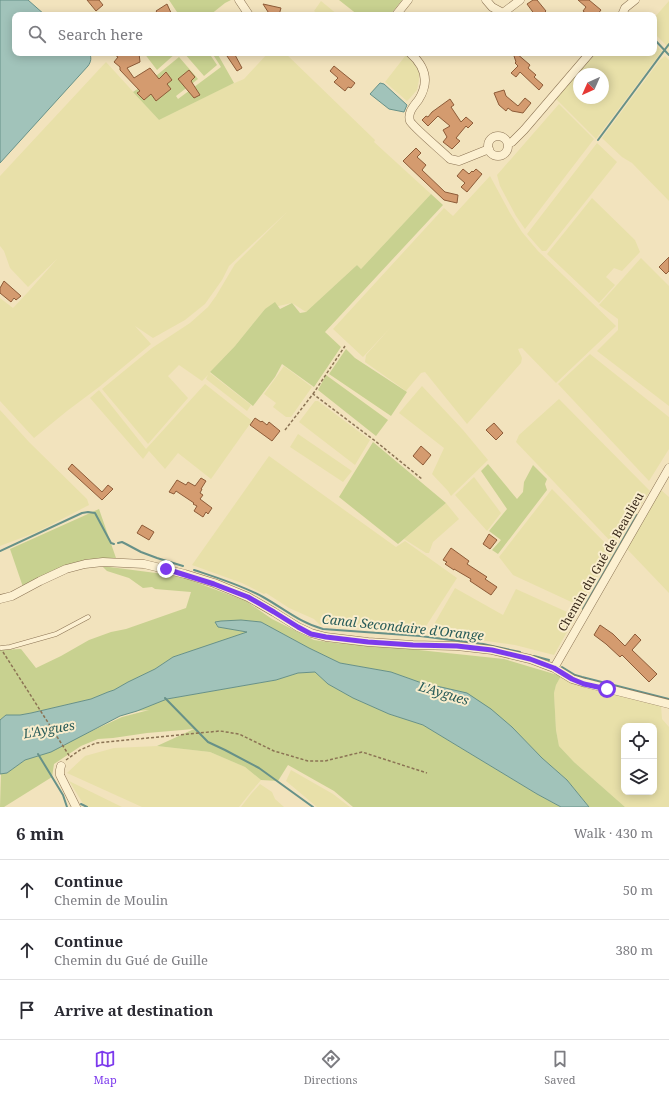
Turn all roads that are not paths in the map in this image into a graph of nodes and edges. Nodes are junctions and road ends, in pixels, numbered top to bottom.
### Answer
1 (239, 0) edge
2 (408, 0) edge
3 (486, 0) edge
4 (520, 0) edge
5 (635, 0) edge
6 (247, 12) edge
7 (398, 12) edge
8 (501, 12) edge
9 (504, 12) edge
10 (624, 12) edge
11 (413, 56) edge
12 (587, 56) edge
13 (510, 139) junction
14 (487, 146) junction
15 (669, 468) edge
16 (0, 599) edge
17 (88, 617) dead end
18 (1, 648) dead end
19 (557, 664) junction
20 (669, 704) edge
21 (61, 766) dead end
22 (76, 807) edge

1 - 6 street
2 - 7 street
3 - 8 street
4 - 9 street
5 - 10 street
11 - 14 street
12 - 13 street
13 - 14 street
13 - 14 street
15 - 19 street, Chemin du Gué de Beaulieu
16 - 19 street
17 - 18 lane
19 - 20 street
21 - 22 street

